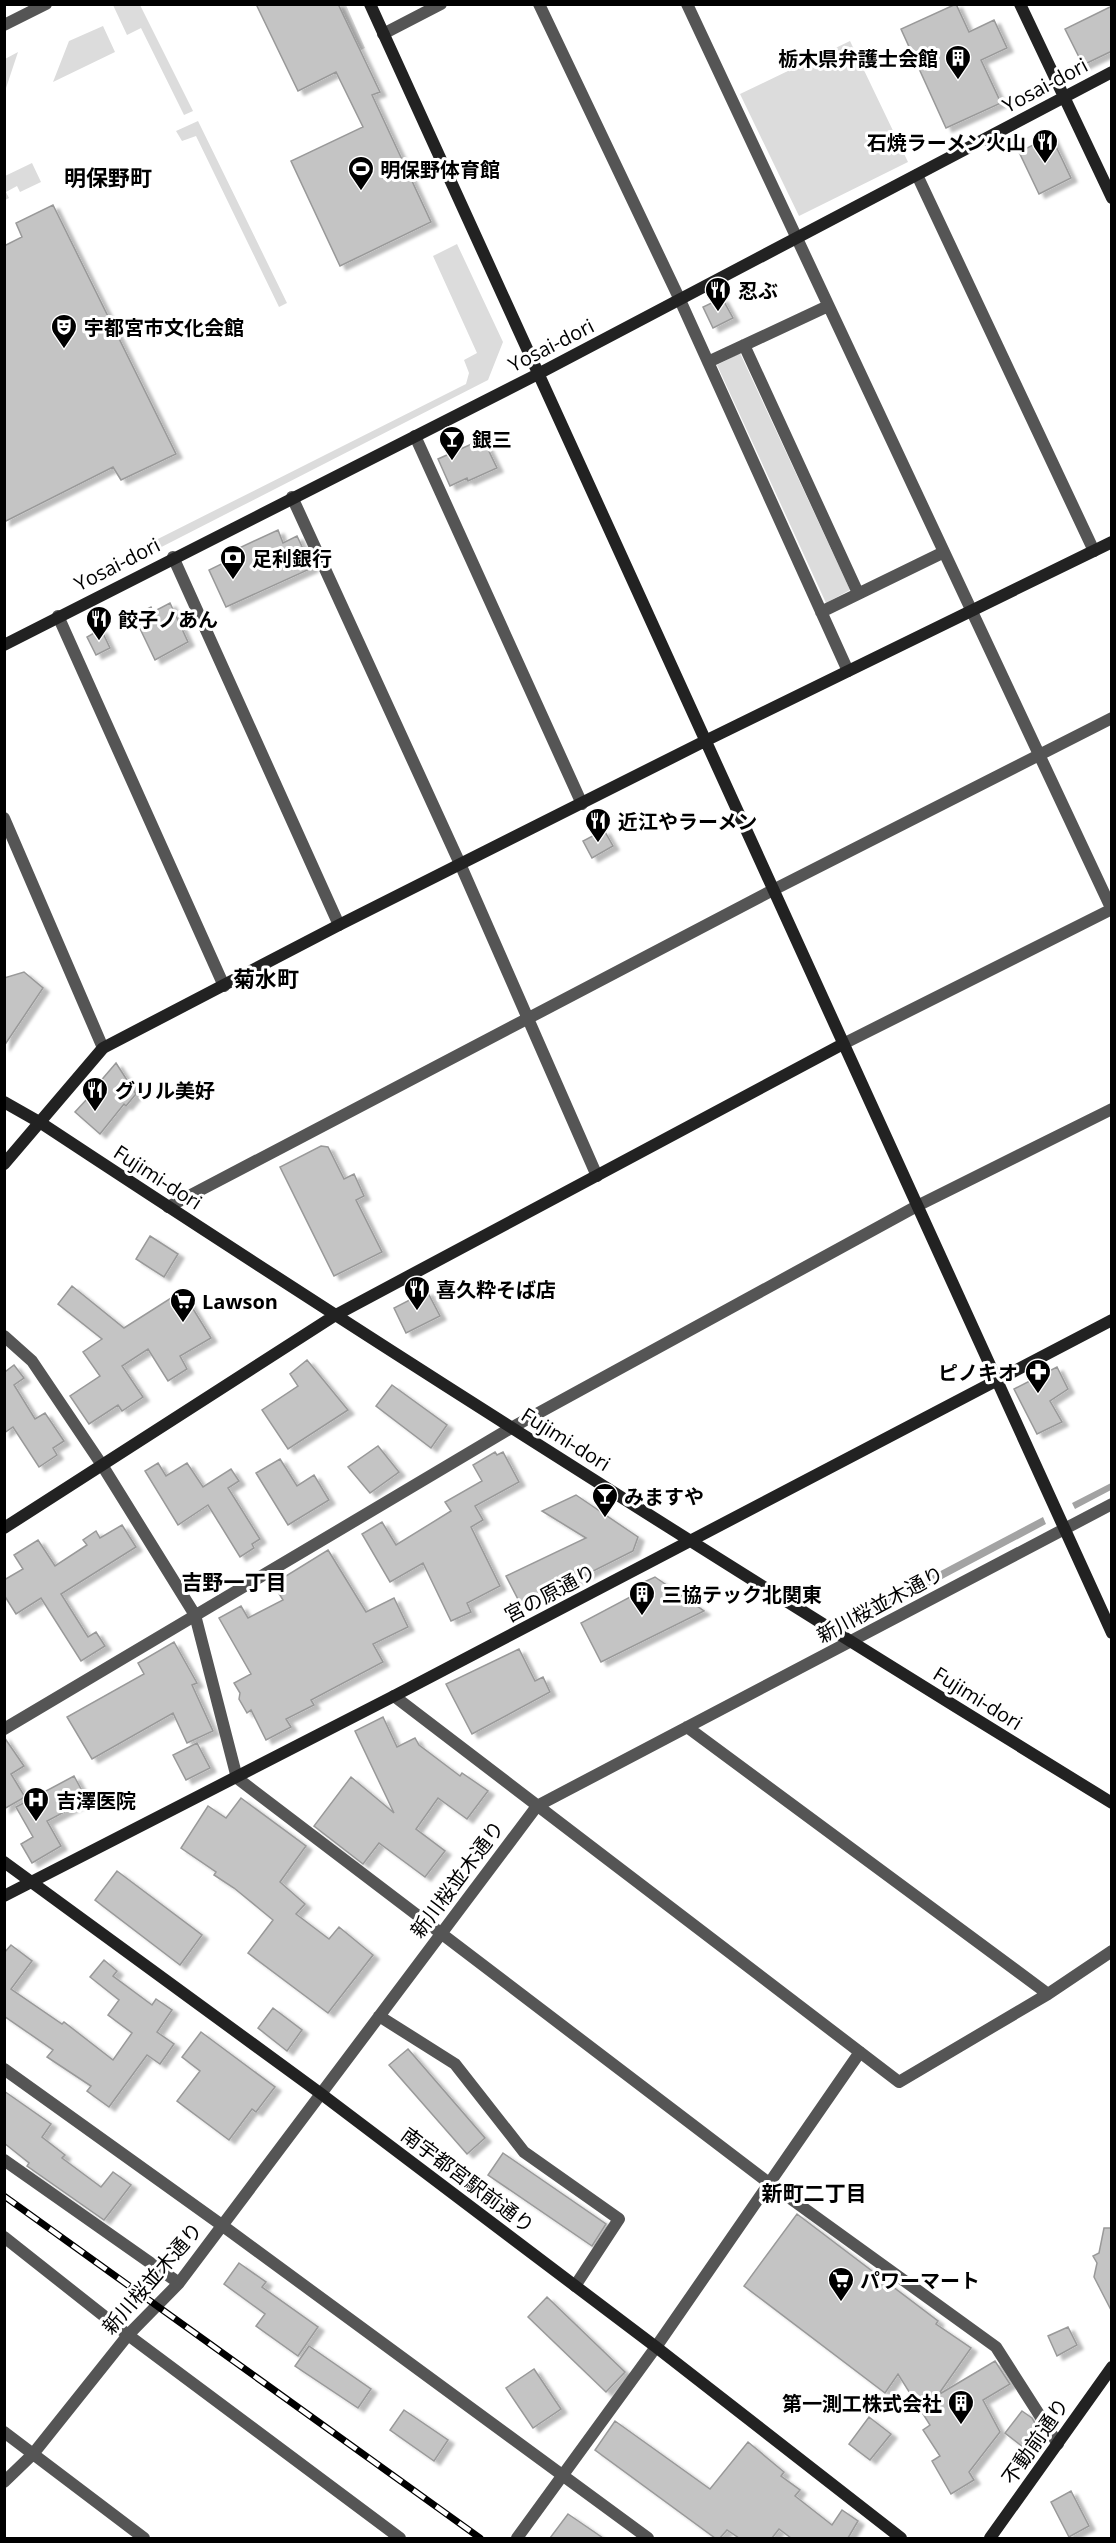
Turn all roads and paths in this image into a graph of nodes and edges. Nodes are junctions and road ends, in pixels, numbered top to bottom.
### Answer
1 (46, 4) edge
2 (370, 4) edge
3 (441, 4) edge
4 (539, 4) edge
5 (687, 4) edge
6 (1020, 4) edge
7 (4, 25) edge
8 (383, 34) junction
9 (1112, 72) edge
10 (1063, 97) junction
11 (917, 175) junction
12 (1112, 198) edge
13 (797, 239) junction
14 (680, 300) junction
15 (828, 306) junction
16 (744, 345) junction
17 (708, 362) junction
18 (538, 374) junction
19 (415, 436) junction
20 (292, 497) junction
21 (1112, 542) edge
22 (1094, 551) junction
23 (942, 552) junction
24 (173, 557) junction
25 (858, 593) junction
26 (821, 612) junction
27 (970, 612) junction
28 (58, 616) junction
29 (4, 645) edge
30 (848, 671) junction
31 (1112, 718) edge
32 (705, 741) junction
33 (1038, 755) junction
34 (582, 804) junction
35 (4, 818) edge
36 (461, 866) junction
37 (773, 890) junction
38 (1111, 910) edge
39 (339, 926) junction
40 (224, 986) junction
41 (529, 1018) junction
42 (843, 1044) junction
43 (103, 1048) junction
44 (4, 1102) edge
45 (1112, 1109) edge
46 (41, 1123) junction
47 (4, 1164) edge
48 (597, 1176) junction
49 (917, 1206) junction
50 (168, 1207) junction
51 (334, 1316) junction
52 (1112, 1320) edge
53 (4, 1336) edge
54 (996, 1380) junction
55 (511, 1428) junction
56 (102, 1466) junction
57 (1112, 1504) edge
58 (4, 1528) edge
59 (1064, 1528) junction
60 (691, 1541) junction
61 (195, 1615) junction
62 (1112, 1634) edge
63 (851, 1642) junction
64 (394, 1696) junction
65 (687, 1727) junction
66 (4, 1729) edge
67 (237, 1778) junction
68 (1112, 1803) edge
69 (537, 1806) junction
70 (4, 1862) edge
71 (32, 1882) junction
72 (4, 1896) edge
73 (440, 1935) junction
74 (1112, 1951) edge
75 (1048, 1994) junction
76 (379, 2016) junction
77 (860, 2052) junction
78 (4, 2069) edge
79 (320, 2093) junction
80 (4, 2160) edge
81 (769, 2183) junction
82 (223, 2226) junction
83 (4, 2237) edge
84 (179, 2283) junction
85 (575, 2286) junction
86 (128, 2334) junction
87 (656, 2347) junction
88 (1112, 2367) edge
89 (4, 2432) edge
90 (1058, 2444) junction
91 (33, 2454) junction
92 (563, 2478) junction
93 (4, 2482) edge
94 (144, 2538) edge
95 (400, 2538) edge
96 (517, 2538) edge
97 (648, 2538) edge
98 (901, 2538) edge
99 (990, 2538) edge

1 - 7 street
2 - 8 street
3 - 8 street
4 - 14 street
5 - 13 street
6 - 10 street
8 - 18 street
9 - 10 street, Yosai-dori
10 - 11 street, Yosai-dori
10 - 12 street
11 - 13 street, Yosai-dori
11 - 22 street
13 - 14 street, Yosai-dori
13 - 15 street
14 - 17 street
14 - 18 street, Yosai-dori
15 - 16 street
15 - 23 street
16 - 17 street
16 - 25 street
17 - 26 street
18 - 19 street, Yosai-dori
18 - 32 street
19 - 20 street, Yosai-dori
19 - 34 street
20 - 24 street, Yosai-dori
20 - 36 street
21 - 22 street
22 - 27 street
23 - 25 street
23 - 27 street
24 - 28 street, Yosai-dori
24 - 39 street
25 - 26 street
26 - 30 street
27 - 30 street
27 - 33 street
28 - 29 street, Yosai-dori
28 - 40 street
30 - 32 street
31 - 33 street
32 - 34 street
32 - 37 street
33 - 37 street
33 - 38 street
34 - 36 street
35 - 43 street
36 - 39 street
36 - 41 street
37 - 41 street
37 - 42 street
38 - 42 street
39 - 40 street
40 - 43 street
41 - 48 street
41 - 50 street
42 - 48 street
42 - 49 street
43 - 46 street
44 - 46 street, Fujimi-dori
45 - 49 street
46 - 47 street
46 - 50 street, Fujimi-dori
48 - 51 street
49 - 54 street
49 - 55 street
50 - 51 street, Fujimi-dori
51 - 55 street, Fujimi-dori
51 - 56 street
52 - 54 street, 宮の原通り
53 - 56 street
54 - 59 street
54 - 60 street, 宮の原通り
55 - 60 street, Fujimi-dori
55 - 61 street
56 - 58 street
56 - 61 street
57 - 59 street, 新川桜並木通り
59 - 62 street
59 - 63 street, 新川桜並木通り
60 - 63 street, Fujimi-dori
60 - 64 street, 宮の原通り
61 - 66 street
61 - 67 street
63 - 65 street, 新川桜並木通り
63 - 68 street, Fujimi-dori
64 - 67 street, 宮の原通り
64 - 69 street
65 - 69 street, 新川桜並木通り
65 - 75 street
67 - 71 street, 宮の原通り
67 - 73 street
69 - 73 street, 新川桜並木通り
69 - 77 street
70 - 71 street, 南宇都宮駅前通り
71 - 72 street, 宮の原通り
71 - 79 street, 南宇都宮駅前通り
73 - 76 street, 新川桜並木通り
73 - 81 street
74 - 75 street
75 - 77 street
76 - 79 street, 新川桜並木通り
76 - 85 street
77 - 81 street
78 - 82 street
79 - 82 street, 新川桜並木通り
79 - 85 street, 南宇都宮駅前通り
80 - 84 street
81 - 87 street
81 - 90 street
82 - 84 street, 新川桜並木通り
82 - 92 street
83 - 86 street
84 - 86 street, 新川桜並木通り
85 - 87 street, 南宇都宮駅前通り
86 - 91 street, 新川桜並木通り
86 - 95 street
87 - 92 street
87 - 98 street, 南宇都宮駅前通り
88 - 90 street, 不動前通り
89 - 91 street
90 - 99 street, 不動前通り
91 - 93 street, 新川桜並木通り
91 - 94 street
92 - 96 street
92 - 97 street

